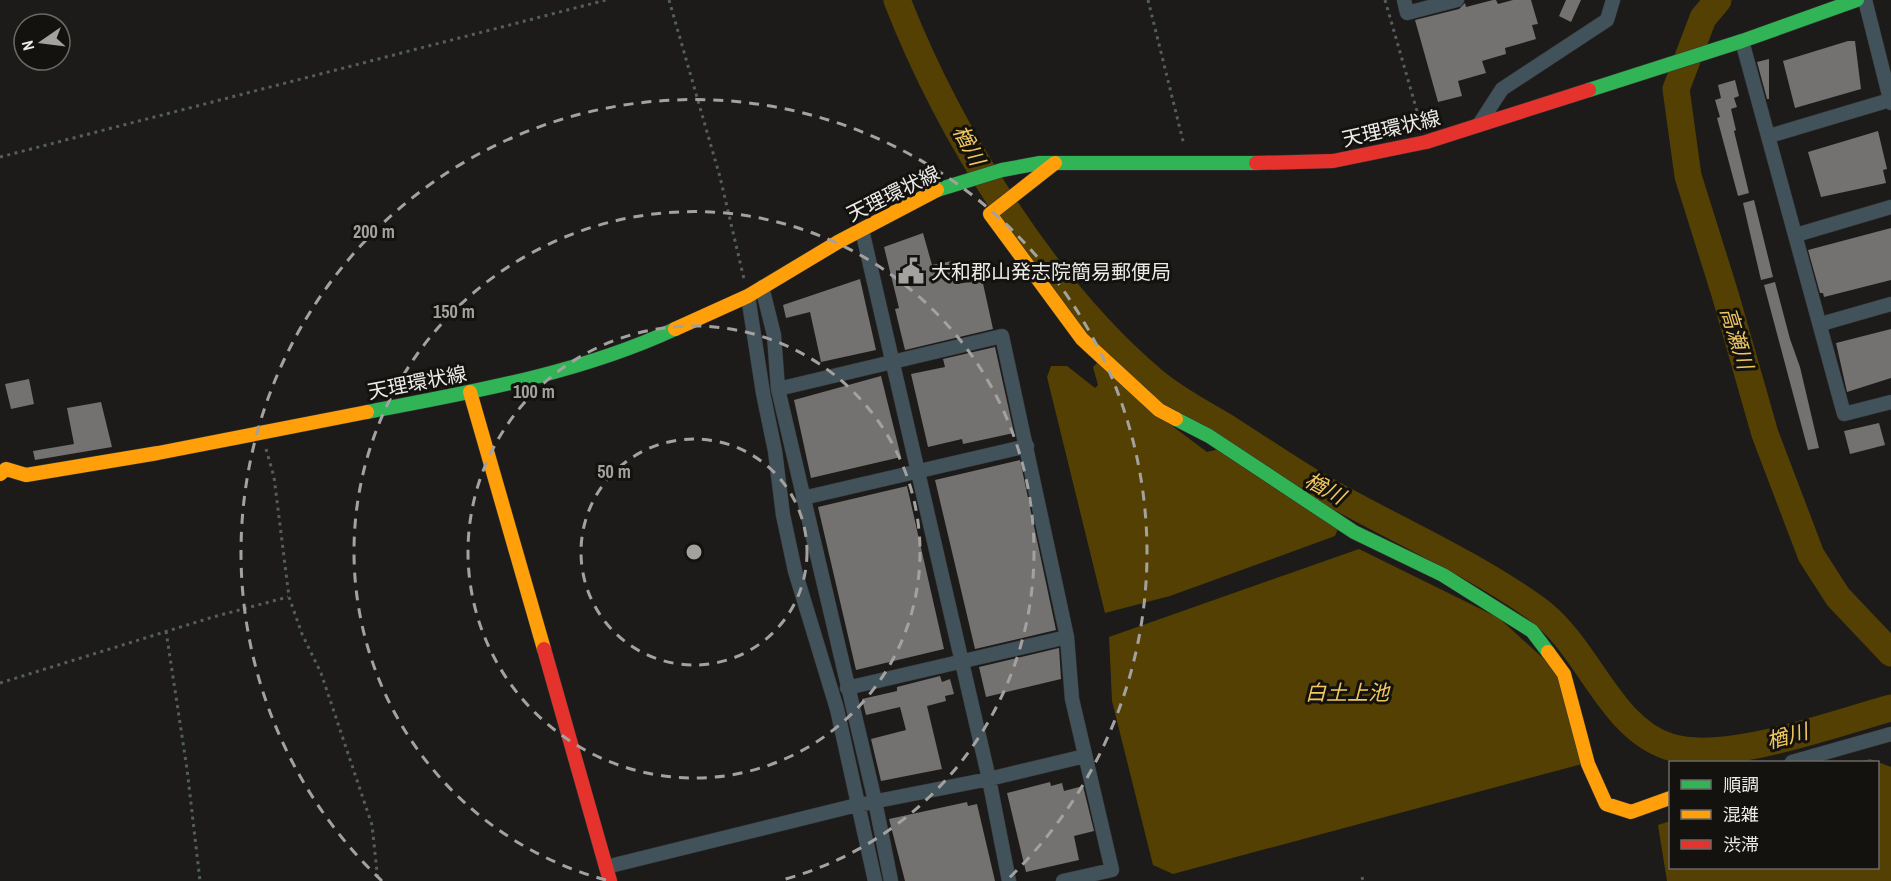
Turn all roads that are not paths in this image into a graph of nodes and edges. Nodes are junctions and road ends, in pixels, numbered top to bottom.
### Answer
1 (1404, 0) edge
2 (1457, 0) edge
3 (1613, 0) edge
4 (1857, 0) edge
5 (1864, 0) edge
6 (1438, 2) edge
7 (1742, 41) junction
8 (1891, 102) edge
9 (1479, 125) junction
10 (1769, 136) junction
11 (1055, 163) junction
12 (1891, 207) edge
13 (862, 230) junction
14 (1796, 235) junction
15 (762, 287) junction
16 (748, 296) junction
17 (1891, 304) edge
18 (1821, 324) junction
19 (891, 362) junction
20 (778, 389) junction
21 (470, 392) junction
22 (1891, 402) edge
23 (1027, 446) junction
24 (2, 467) edge
25 (918, 471) junction
26 (803, 498) junction
27 (1067, 637) junction
28 (960, 660) junction
29 (847, 688) junction
30 (1891, 734) edge
31 (1085, 756) junction
32 (1795, 761) edge
33 (989, 778) junction
34 (1669, 799) edge
35 (875, 801) junction
36 (857, 805) junction
37 (606, 867) junction
38 (610, 881) edge
39 (875, 881) edge
40 (891, 881) edge
41 (1009, 881) edge
42 (1064, 881) edge

1 - 6 street
2 - 6 street
3 - 9 street
4 - 7 main road, 天理環状線
5 - 8 street
7 - 9 main road, 天理環状線
7 - 10 street
8 - 10 street
9 - 11 main road, 天理環状線
10 - 14 street
11 - 13 main road, 天理環状線
11 - 34 main road
12 - 14 street
13 - 15 main road, 天理環状線
13 - 19 street
14 - 18 street
15 - 16 main road, 天理環状線
15 - 20 street
16 - 21 main road, 天理環状線
16 - 36 street
17 - 18 street
18 - 22 street
19 - 20 street
19 - 23 street
19 - 25 street
20 - 26 street
21 - 24 main road, 天理環状線
21 - 37 main road
23 - 25 street
23 - 27 street
25 - 26 street
25 - 28 street
26 - 29 street
27 - 28 street
27 - 31 street
28 - 29 street
28 - 33 street
29 - 35 street
30 - 32 street
31 - 33 street
31 - 42 street
33 - 35 street
33 - 41 street
35 - 36 street
35 - 40 street
36 - 37 street
36 - 39 street
37 - 38 main road

